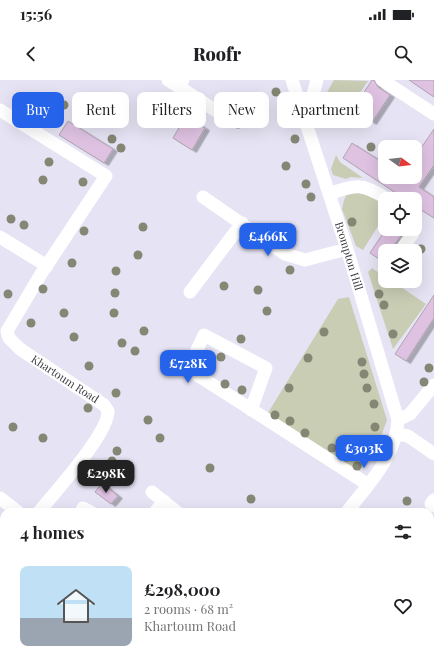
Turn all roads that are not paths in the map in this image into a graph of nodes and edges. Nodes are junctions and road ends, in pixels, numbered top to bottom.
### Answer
1 (292, 80) edge
2 (316, 80) edge
3 (382, 80) edge
4 (177, 82) edge
5 (313, 92) edge
6 (214, 109) edge
7 (0, 110) edge
8 (434, 114) edge
9 (378, 193) edge
10 (329, 194) junction
11 (203, 196) dead end
12 (242, 223) junction
13 (0, 237) edge
14 (347, 249) junction
15 (47, 266) junction
16 (190, 292) dead end
17 (434, 385) edge
18 (251, 410) junction
19 (398, 420) junction
20 (397, 434) junction
21 (434, 454) edge
22 (368, 484) junction
23 (152, 492) dead end
24 (0, 498) edge
25 (434, 500) edge
26 (164, 502) junction
27 (434, 506) edge
28 (13, 508) edge
29 (42, 508) edge
30 (159, 508) edge
31 (172, 508) edge
32 (350, 508) edge

1 - 10 street, Brompton Hill
2 - 5 street
3 - 8 street
4 - 6 street
7 - 15 street, Khartoum Road
9 - 10 street
10 - 14 street, Brompton Hill
11 - 12 street
12 - 14 street
12 - 16 street
13 - 15 street
14 - 19 street, Brompton Hill
15 - 29 street, Khartoum Road
17 - 19 street
18 - 18 street
18 - 22 street
19 - 20 street, Brompton Hill
20 - 21 street
20 - 22 street, Brompton Hill
22 - 32 street, Brompton Hill
23 - 26 street
24 - 28 street
25 - 27 street
26 - 30 street
26 - 31 street

